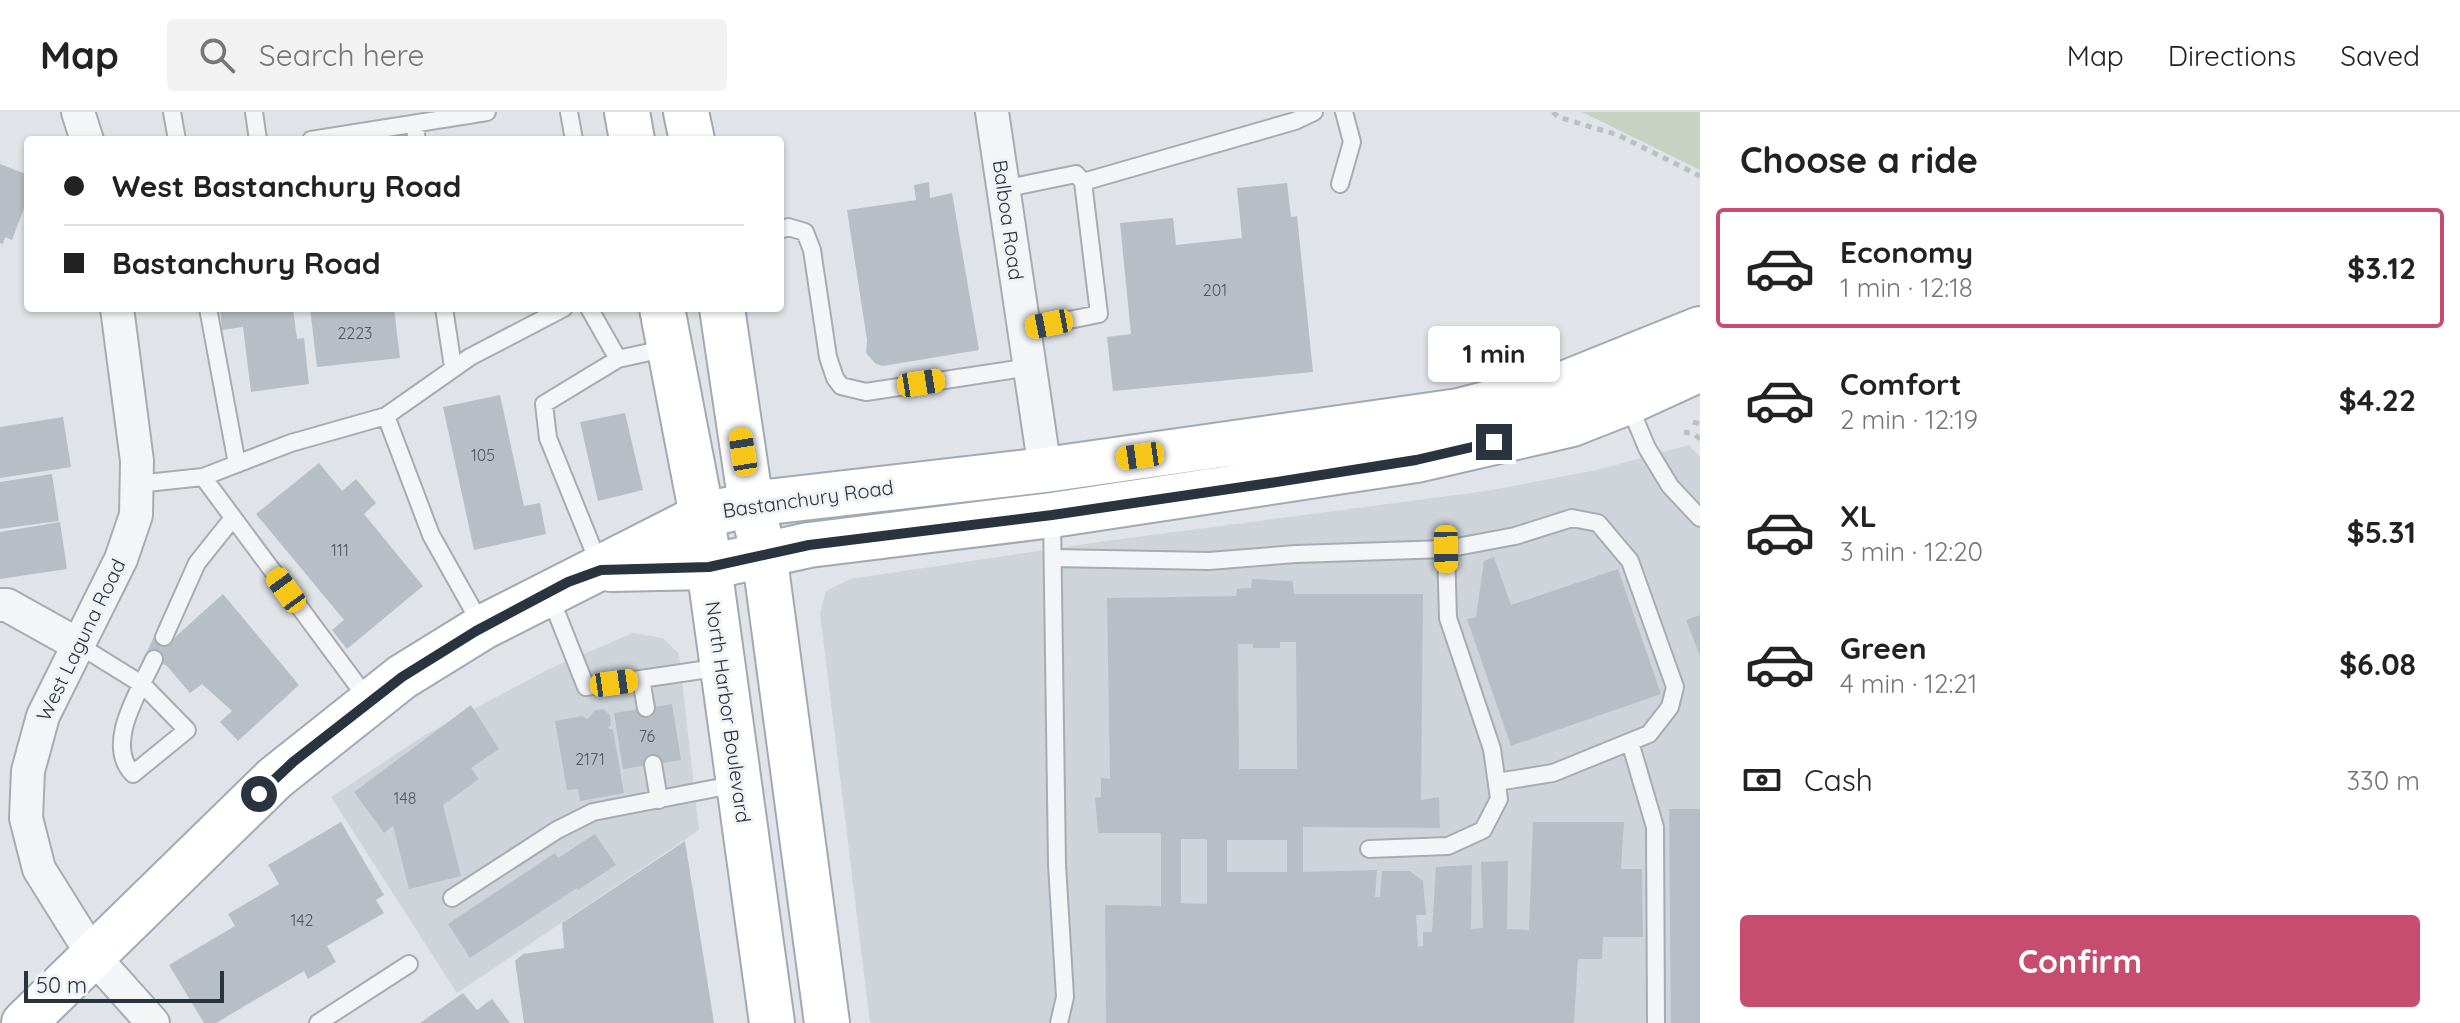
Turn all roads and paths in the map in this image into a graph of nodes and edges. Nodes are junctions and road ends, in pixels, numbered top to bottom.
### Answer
1 (78, 112) edge
2 (172, 112) edge
3 (254, 112) edge
4 (487, 112) edge
5 (569, 112) edge
6 (627, 112) edge
7 (686, 112) edge
8 (992, 112) edge
9 (1314, 112) edge
10 (1344, 112) edge
11 (1553, 112) edge
12 (415, 132) edge
13 (86, 136) edge
14 (176, 136) edge
15 (257, 136) edge
16 (363, 136) edge
17 (573, 136) edge
18 (631, 136) edge
19 (691, 136) edge
20 (1700, 176) edge
21 (1083, 182) junction
22 (1340, 184) dead end
23 (1003, 189) junction
24 (784, 228) edge
25 (118, 312) edge
26 (209, 312) edge
27 (445, 312) edge
28 (556, 312) edge
29 (591, 312) edge
30 (723, 312) edge
31 (666, 328) edge
32 (1024, 329) junction
33 (1700, 329) edge
34 (618, 359) junction
35 (453, 367) junction
36 (1030, 367) junction
37 (1700, 369) edge
38 (1621, 384) junction
39 (386, 416) junction
40 (1684, 432) dead end
41 (1700, 439) edge
42 (237, 464) junction
43 (1045, 470) junction
44 (203, 477) junction
45 (137, 484) junction
46 (751, 504) junction
47 (1052, 515) junction
48 (702, 516) junction
49 (233, 518) junction
50 (1700, 518) edge
51 (1446, 549) junction
52 (764, 553) junction
53 (1053, 558) junction
54 (709, 567) junction
55 (601, 570) junction
56 (549, 592) junction
57 (0, 605) edge
58 (483, 627) junction
59 (164, 637) dead end
60 (77, 644) junction
61 (154, 659) dead end
62 (722, 667) junction
63 (641, 679) junction
64 (143, 685) junction
65 (369, 702) junction
66 (646, 708) dead end
67 (1630, 742) junction
68 (653, 764) dead end
69 (1497, 782) junction
70 (738, 784) junction
71 (659, 800) junction
72 (1369, 849) dead end
73 (452, 898) dead end
74 (94, 957) junction
75 (409, 964) dead end
76 (24, 1023) edge
77 (153, 1023) edge
78 (318, 1023) edge
79 (772, 1023) edge
80 (827, 1023) edge
81 (1059, 1023) edge
82 (1656, 1023) edge

1 - 13 street
2 - 14 lane
3 - 15 lane
4 - 12 lane
5 - 17 lane
6 - 18 main road
7 - 19 main road
8 - 23 street, Balboa Road
9 - 21 lane
10 - 22 lane
11 - 20 path
12 - 16 lane
21 - 23 lane
21 - 32 lane
23 - 32 street, Balboa Road
24 - 36 lane
25 - 45 street, West Laguna Road
26 - 42 lane
27 - 35 lane
28 - 35 lane
29 - 34 lane
30 - 46 main road
31 - 34 lane
31 - 48 main road, North Harbor Boulevard
32 - 36 street, Balboa Road
33 - 38 main road, Bastanchury Road
34 - 55 lane
35 - 39 lane
36 - 43 street, Balboa Road
37 - 38 main road, Bastanchury Road
38 - 43 main road, Bastanchury Road
38 - 47 main road, Bastanchury Road
38 - 50 lane
39 - 42 lane
39 - 58 lane
40 - 41 path
42 - 44 lane
43 - 46 main road, Bastanchury Road
44 - 45 lane
44 - 49 lane
45 - 60 street, West Laguna Road
46 - 48 main road, Bastanchury Road
46 - 52 main road
47 - 52 main road, Bastanchury Road
47 - 53 lane
48 - 54 main road, North Harbor Boulevard
48 - 55 main road, Bastanchury Road
49 - 59 lane
49 - 65 lane
51 - 53 lane
51 - 67 lane
51 - 69 lane
52 - 54 main road, Bastanchury Road
52 - 80 main road
53 - 81 lane
54 - 55 main road, Bastanchury Road
54 - 62 main road, North Harbor Boulevard
55 - 56 main road
56 - 58 main road
56 - 63 lane
57 - 60 street
58 - 65 main road
60 - 64 lane
60 - 74 street, West Laguna Road
61 - 64 lane
62 - 63 lane
62 - 70 main road, North Harbor Boulevard
63 - 66 lane
64 - 64 lane
65 - 74 main road
67 - 69 lane
67 - 82 lane
68 - 71 lane
69 - 72 lane
70 - 71 lane
70 - 79 main road, North Harbor Boulevard
71 - 73 lane
74 - 76 main road
74 - 77 street, West Laguna Road
75 - 78 lane

